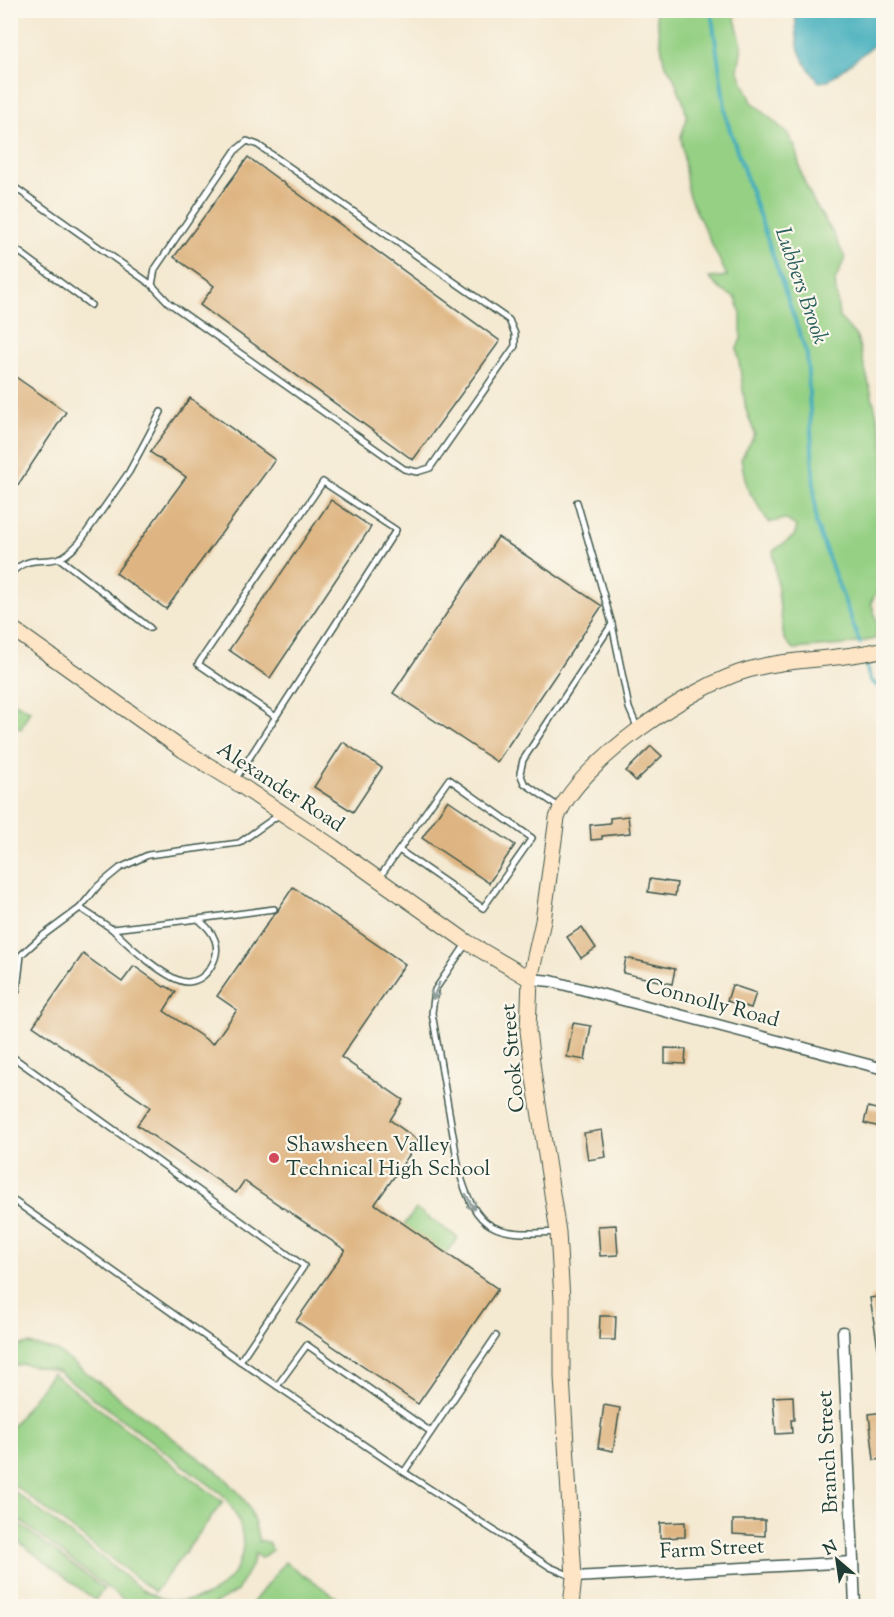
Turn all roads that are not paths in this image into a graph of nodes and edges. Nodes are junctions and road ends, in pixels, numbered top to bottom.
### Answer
1 (10, 184) edge
2 (10, 246) edge
3 (152, 285) junction
4 (91, 305) dead end
5 (161, 412) dead end
6 (578, 502) dead end
7 (59, 558) junction
8 (10, 574) edge
9 (612, 624) junction
10 (10, 627) edge
11 (150, 628) dead end
12 (884, 649) edge
13 (276, 717) junction
14 (639, 731) junction
15 (234, 781) junction
16 (561, 808) junction
17 (281, 813) junction
18 (399, 850) junction
19 (378, 880) junction
20 (80, 908) junction
21 (274, 909) dead end
22 (198, 919) junction
23 (112, 929) junction
24 (467, 942) junction
25 (530, 980) junction
26 (14, 990) edge
27 (10, 1001) edge
28 (10, 1055) edge
29 (884, 1069) edge
30 (10, 1198) edge
31 (558, 1232) junction
32 (843, 1332) dead end
33 (496, 1336) dead end
34 (240, 1361) junction
35 (276, 1386) junction
36 (431, 1432) junction
37 (404, 1472) junction
38 (853, 1562) junction
39 (574, 1577) junction
40 (571, 1606) edge
41 (855, 1606) edge

1 - 3 lane
2 - 4 lane
3 - 3 lane
5 - 7 lane
6 - 9 lane
7 - 8 lane
7 - 11 lane
9 - 14 lane
9 - 16 lane
10 - 15 street, Alexander Road
12 - 14 street, Cook Street
13 - 13 lane
13 - 15 lane
14 - 16 street, Cook Street
15 - 17 street, Alexander Road
16 - 25 street, Cook Street
17 - 19 street, Alexander Road
17 - 20 lane
18 - 18 lane
18 - 19 lane
19 - 24 street, Alexander Road
20 - 23 lane
20 - 26 lane
21 - 22 lane
22 - 23 lane
22 - 23 lane
24 - 25 street, Alexander Road
24 -> 31 lane
25 - 29 street, Connolly Road
25 - 31 street, Cook Street
26 - 27 lane
28 - 34 lane
30 - 34 lane
31 - 39 street, Cook Street
32 - 38 street, Branch Street
33 - 36 lane
34 - 35 lane
35 - 36 lane
35 - 37 lane
36 - 37 lane
37 - 39 lane
38 - 39 street, Farm Street
38 - 41 street, Branch Street
39 - 40 street, Cook Street

